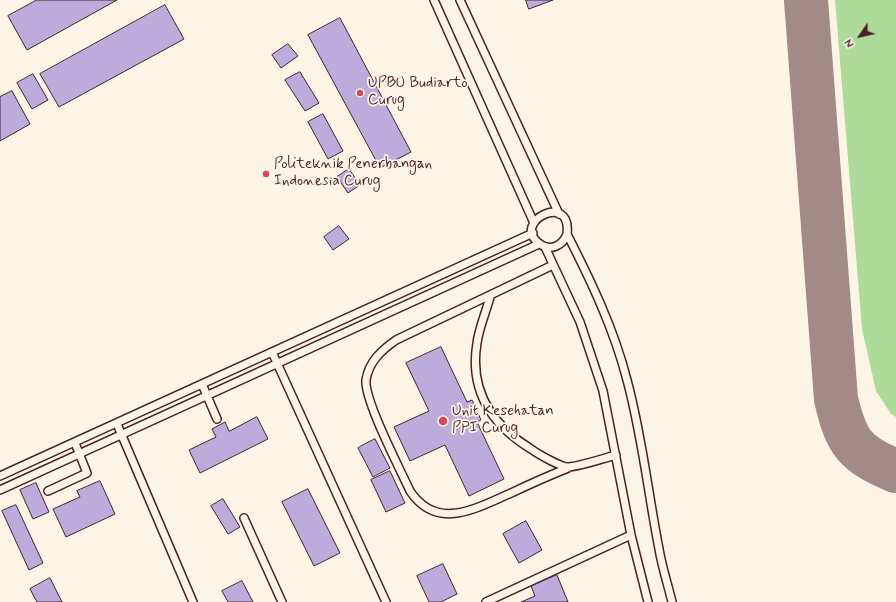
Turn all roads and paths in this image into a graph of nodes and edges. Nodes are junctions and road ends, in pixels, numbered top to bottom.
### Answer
1 (434, 0) edge
2 (460, 0) edge
3 (558, 214) junction
4 (534, 223) junction
5 (533, 233) junction
6 (567, 234) junction
7 (542, 246) junction
8 (553, 265) junction
9 (490, 297) junction
10 (272, 352) junction
11 (277, 364) junction
12 (202, 384) junction
13 (207, 396) junction
14 (217, 419) dead end
15 (117, 424) junction
16 (122, 435) junction
17 (75, 443) junction
18 (79, 454) junction
19 (616, 454) junction
20 (568, 468) junction
21 (0, 476) edge
22 (0, 490) edge
23 (48, 491) dead end
24 (244, 518) dead end
25 (631, 535) junction
26 (194, 602) edge
27 (282, 602) edge
28 (386, 602) edge
29 (486, 602) edge
30 (648, 602) edge
31 (672, 602) edge

1 - 4 lane
2 - 3 lane
3 - 4 lane
3 - 6 lane
4 - 5 lane
5 - 7 lane
5 - 10 lane
6 - 7 lane
6 - 31 lane
7 - 8 lane
7 - 11 lane
8 - 9 lane
8 - 19 lane
9 - 20 lane
9 - 20 lane
10 - 11 lane
10 - 12 lane
11 - 13 lane
11 - 28 lane
12 - 13 lane
12 - 15 lane
13 - 14 lane
13 - 16 lane
15 - 16 lane
15 - 17 lane
16 - 18 lane
16 - 26 lane
17 - 18 lane
17 - 21 lane
18 - 22 lane
18 - 23 lane
19 - 20 lane
19 - 25 lane
24 - 27 lane
25 - 29 lane
25 - 30 lane

